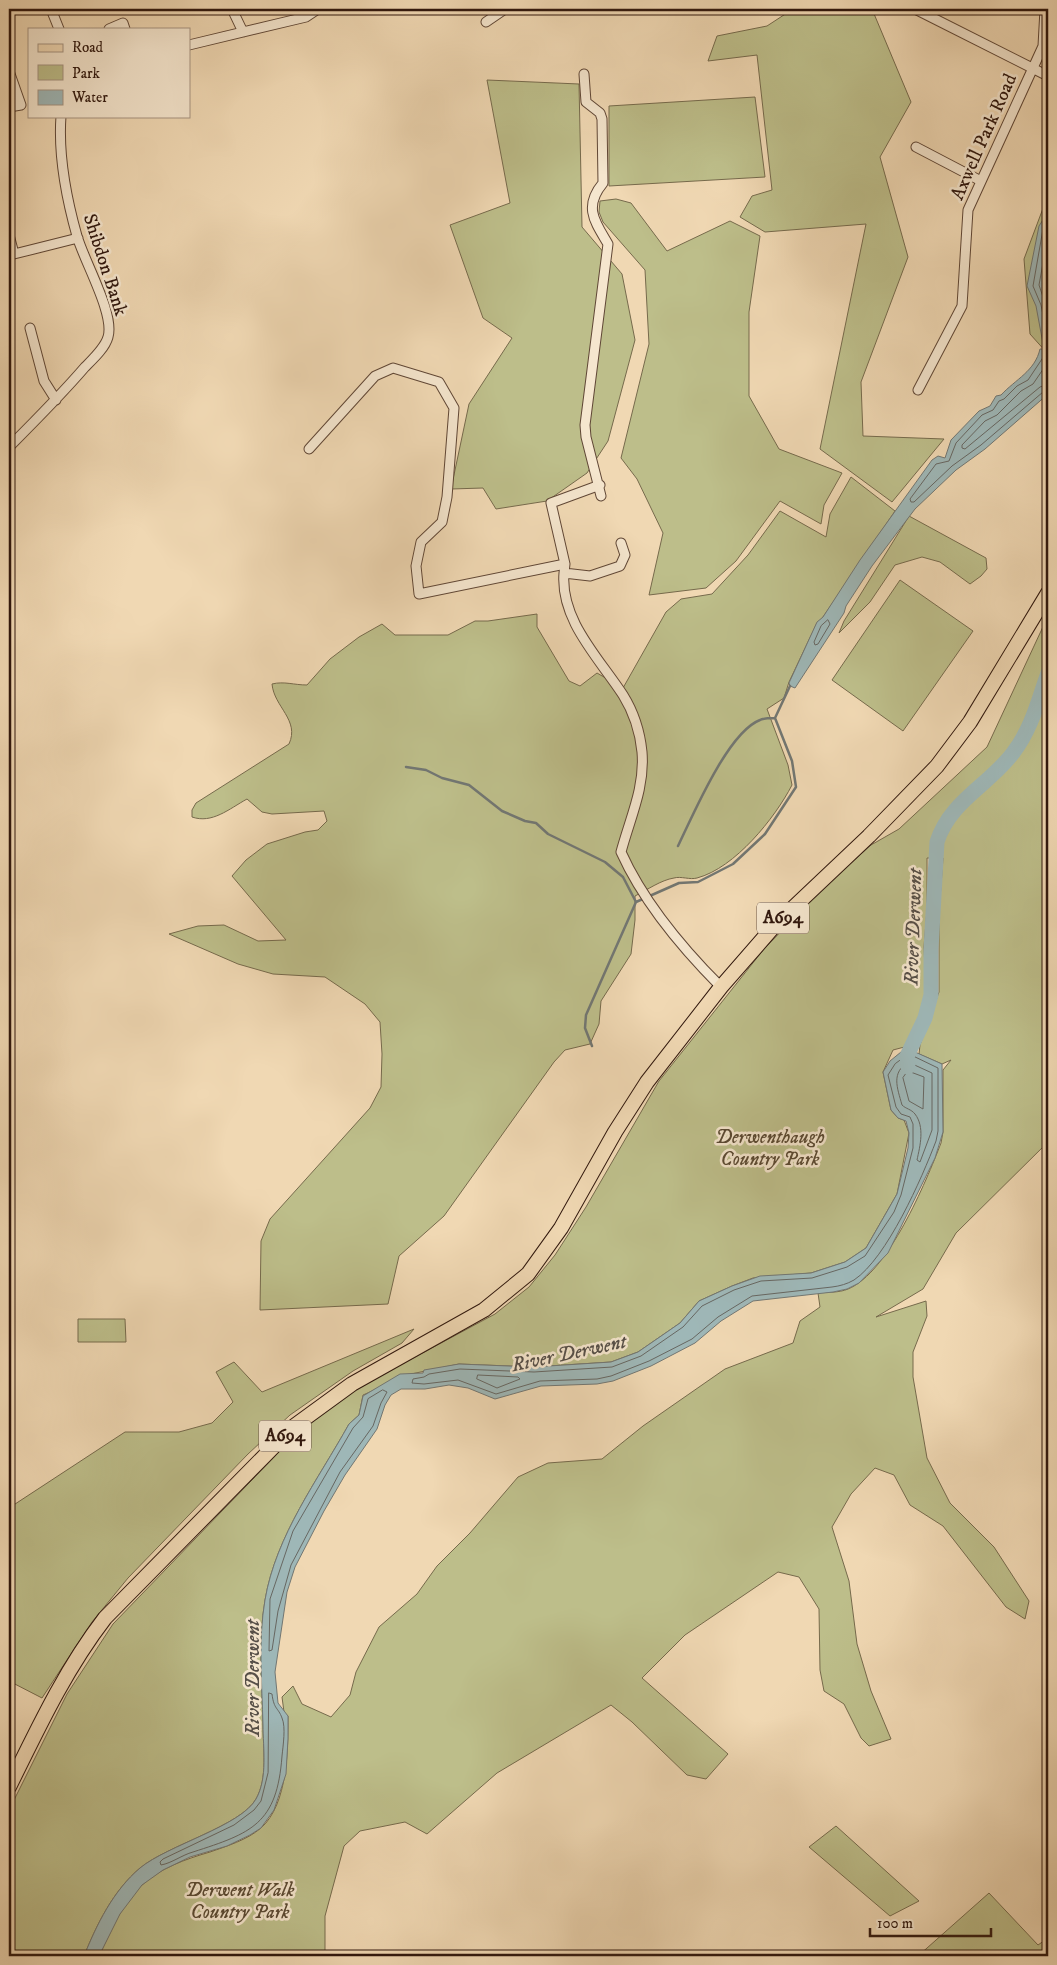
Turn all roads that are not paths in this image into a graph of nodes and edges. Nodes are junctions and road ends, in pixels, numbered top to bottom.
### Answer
1 (51, 9) edge
2 (232, 9) edge
3 (318, 9) edge
4 (506, 9) edge
5 (914, 9) edge
6 (1045, 9) edge
7 (486, 22) dead end
8 (59, 28) edge
9 (111, 28) edge
10 (125, 28) edge
11 (243, 32) junction
12 (190, 45) edge
13 (1032, 70) junction
14 (9, 71) edge
15 (584, 74) dead end
16 (1048, 76) edge
17 (9, 107) edge
18 (61, 118) edge
19 (916, 147) dead end
20 (982, 181) junction
21 (9, 235) edge
22 (78, 238) junction
23 (30, 328) dead end
24 (918, 390) dead end
25 (56, 400) junction
26 (9, 447) edge
27 (309, 449) dead end
28 (600, 486) junction
29 (601, 496) dead end
30 (621, 543) dead end
31 (565, 569) junction
32 (1048, 593) edge
33 (721, 988) junction
34 (9, 1786) edge

1 - 8 street
2 - 11 street
3 - 11 street
4 - 7 street
5 - 13 street
6 - 13 street, Axwell Park Road
9 - 10 street
11 - 12 street
13 - 16 street
13 - 20 street, Axwell Park Road
14 - 17 street
15 - 28 street
18 - 22 street, Shibdon Bank
19 - 20 street
20 - 24 street, Axwell Park Road
21 - 22 street
22 - 25 street, Shibdon Bank
23 - 25 street
25 - 26 street, Shibdon Bank
27 - 31 street
28 - 29 street
28 - 31 street
30 - 31 street
31 - 33 street
32 - 33 main road, A694
33 - 34 main road, A694

